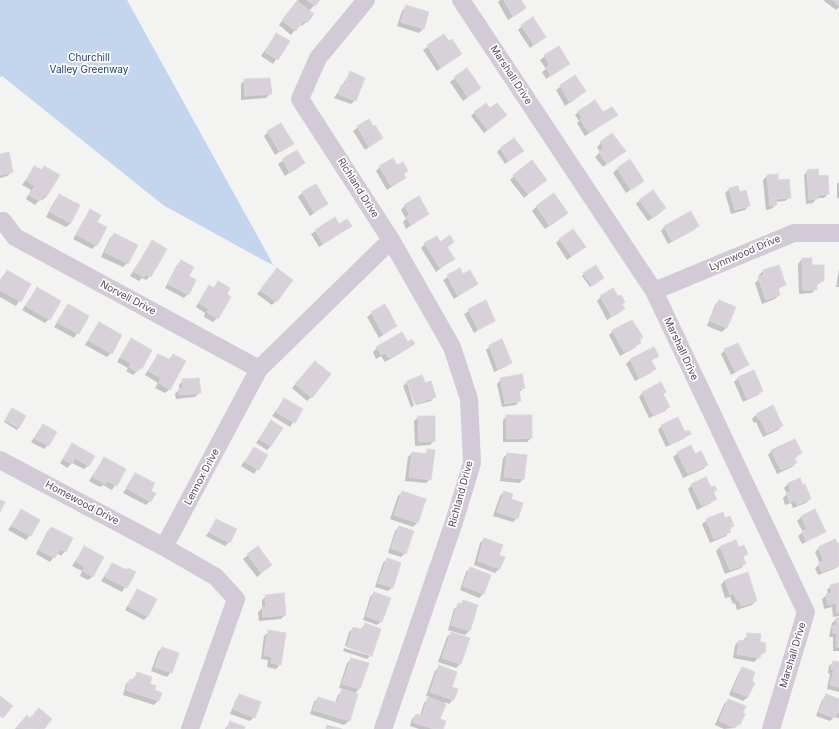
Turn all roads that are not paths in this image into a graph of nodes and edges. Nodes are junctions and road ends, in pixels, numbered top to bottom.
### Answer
1 (366, 0) edge
2 (461, 0) edge
3 (3, 221) dead end
4 (839, 233) edge
5 (391, 240) junction
6 (654, 291) junction
7 (259, 369) junction
8 (0, 460) edge
9 (164, 547) junction
10 (190, 729) edge
11 (383, 729) edge
12 (770, 729) edge

1 - 5 street, Richland Drive
2 - 6 street, Marshall Drive
3 - 7 street, Norvell Drive
4 - 6 street, Lynnwood Drive
5 - 7 street, Lennox Drive
5 - 11 street, Richland Drive
6 - 12 street, Marshall Drive
7 - 9 street, Lennox Drive
8 - 9 street, Homewood Drive
9 - 10 street

